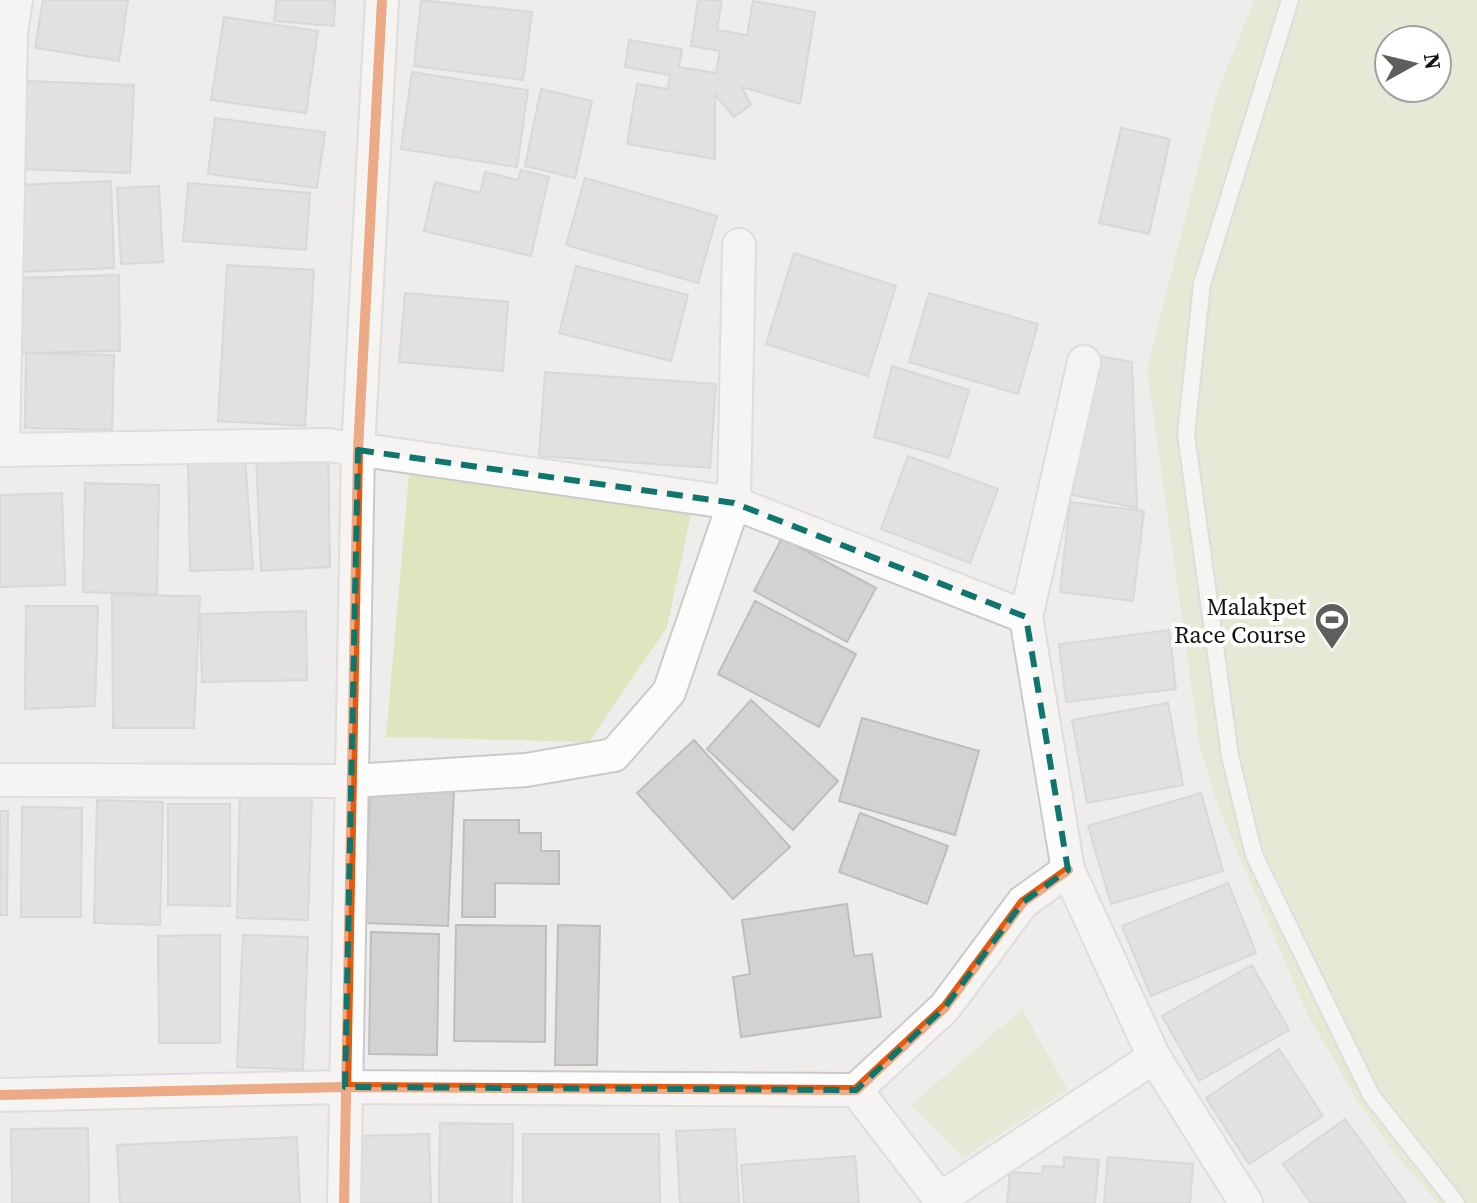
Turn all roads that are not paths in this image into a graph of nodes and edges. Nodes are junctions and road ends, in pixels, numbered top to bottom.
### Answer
1 (16, 0) edge
2 (382, 0) edge
3 (1290, 0) edge
4 (739, 245) dead end
5 (1084, 362) dead end
6 (2, 450) edge
7 (358, 450) junction
8 (734, 503) junction
9 (1026, 617) junction
10 (0, 780) edge
11 (352, 781) junction
12 (1068, 870) junction
13 (1154, 1057) junction
14 (345, 1087) junction
15 (856, 1090) junction
16 (0, 1095) edge
17 (940, 1201) edge
18 (344, 1203) edge
19 (1246, 1203) edge
20 (1456, 1203) edge

1 - 6 street
2 - 7 street
3 - 20 lane
4 - 8 street
5 - 9 street
6 - 7 street
7 - 8 street
7 - 11 street
8 - 9 street
8 - 11 street
9 - 12 street
10 - 11 street
11 - 14 street
12 - 13 street
12 - 15 street
13 - 17 street
13 - 19 street
14 - 15 street
14 - 16 street
14 - 18 street
15 - 17 street

